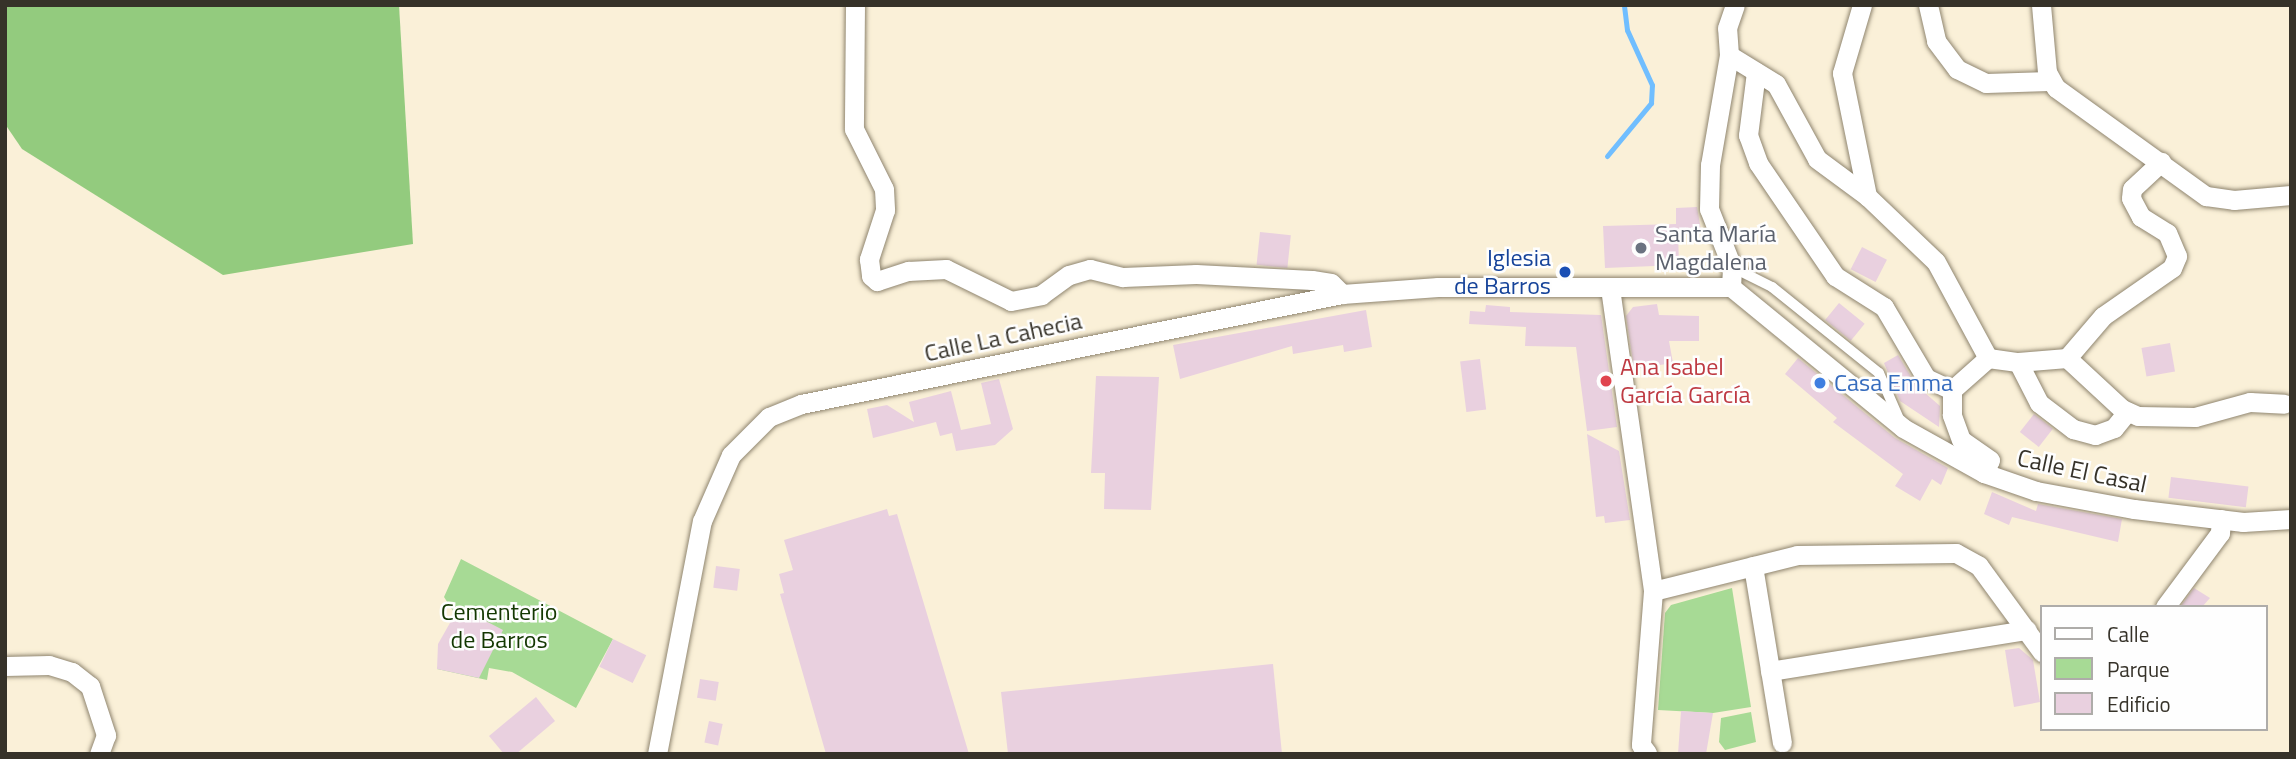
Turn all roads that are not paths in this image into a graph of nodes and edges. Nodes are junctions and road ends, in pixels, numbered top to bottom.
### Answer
1 (855, 5) edge
2 (1735, 5) edge
3 (1862, 5) edge
4 (1928, 5) edge
5 (2041, 5) edge
6 (1729, 55) junction
7 (1756, 72) junction
8 (2049, 81) junction
9 (2161, 162) junction
10 (2291, 195) edge
11 (1867, 196) junction
12 (1732, 267) junction
13 (1731, 287) junction
14 (1611, 288) junction
15 (1342, 293) junction
16 (1988, 358) junction
17 (2067, 358) junction
18 (2018, 362) junction
19 (1952, 390) junction
20 (2284, 404) dead end
21 (2127, 412) junction
22 (1903, 428) junction
23 (1984, 473) junction
24 (2221, 519) junction
25 (2291, 519) edge
26 (1754, 566) junction
27 (1653, 590) junction
28 (2166, 605) edge
29 (2027, 630) junction
30 (2040, 649) edge
31 (5, 666) edge
32 (1770, 671) junction
33 (1782, 743) dead end
34 (1647, 753) edge
35 (99, 754) edge
36 (657, 754) edge

1 - 15 street
2 - 6 street
3 - 11 street
4 - 8 street
5 - 8 street
6 - 7 street
6 - 12 street
7 - 11 street
7 - 19 street
8 - 9 street
9 - 10 street
9 - 17 street
11 - 16 street
12 - 13 street
12 - 22 lane
13 - 14 street
13 - 22 street, Calle El Casal
14 - 15 street, Calle La Cahecia
14 - 27 street
15 - 36 street, Calle La Cahecia
16 - 18 street
16 - 19 street
17 - 18 street
17 - 21 street
18 - 21 street
19 - 23 street
20 - 21 street
22 - 23 street, Calle El Casal
23 - 24 street, Calle El Casal
24 - 25 street, Calle El Casal
24 - 28 street
26 - 27 street
26 - 29 street
26 - 32 street
27 - 34 street
29 - 30 street
29 - 32 street
31 - 35 street
32 - 33 street

